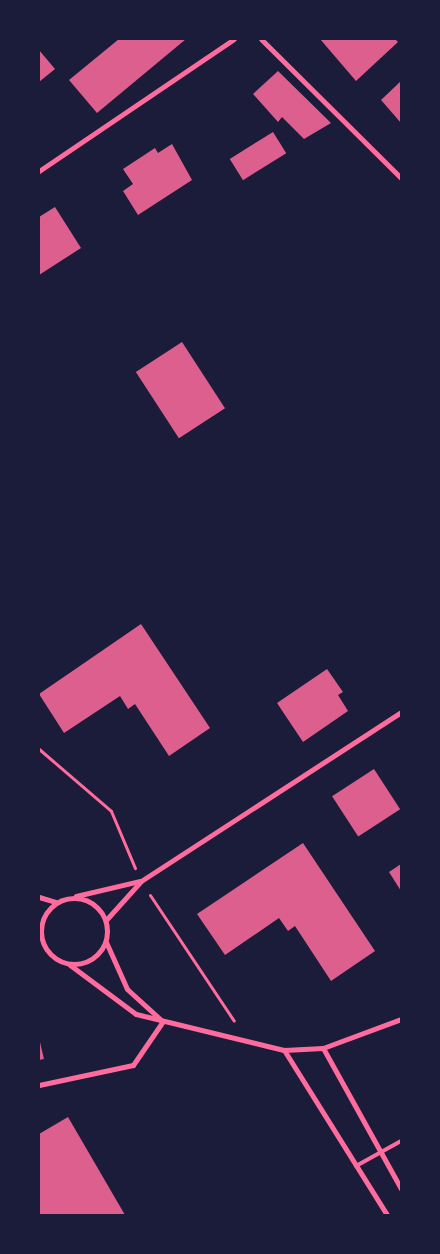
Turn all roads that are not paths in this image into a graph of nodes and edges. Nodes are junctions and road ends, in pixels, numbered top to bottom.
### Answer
1 (234, 39) edge
2 (261, 39) edge
3 (39, 171) edge
4 (401, 178) edge
5 (401, 712) edge
6 (141, 881) junction
7 (39, 897) edge
8 (68, 898) junction
9 (55, 902) junction
10 (106, 920) junction
11 (41, 942) edge
12 (106, 942) junction
13 (70, 965) junction
14 (401, 1019) edge
15 (163, 1021) junction
16 (323, 1048) junction
17 (284, 1050) junction
18 (39, 1085) edge
19 (401, 1141) edge
20 (380, 1152) junction
21 (356, 1166) junction
22 (401, 1189) edge
23 (387, 1215) edge

1 - 3 street
2 - 4 street
5 - 6 street
6 - 8 street
6 - 10 street
7 - 9 street
8 - 9 street
8 - 10 street
9 - 11 street
10 - 12 street
11 - 13 street
12 - 13 street
12 - 15 street
13 - 15 street
14 - 16 street
15 - 17 street
15 - 18 street
16 - 17 street
16 - 20 street
17 - 21 street
19 - 20 lane
20 - 21 lane
20 - 22 street
21 - 23 street

